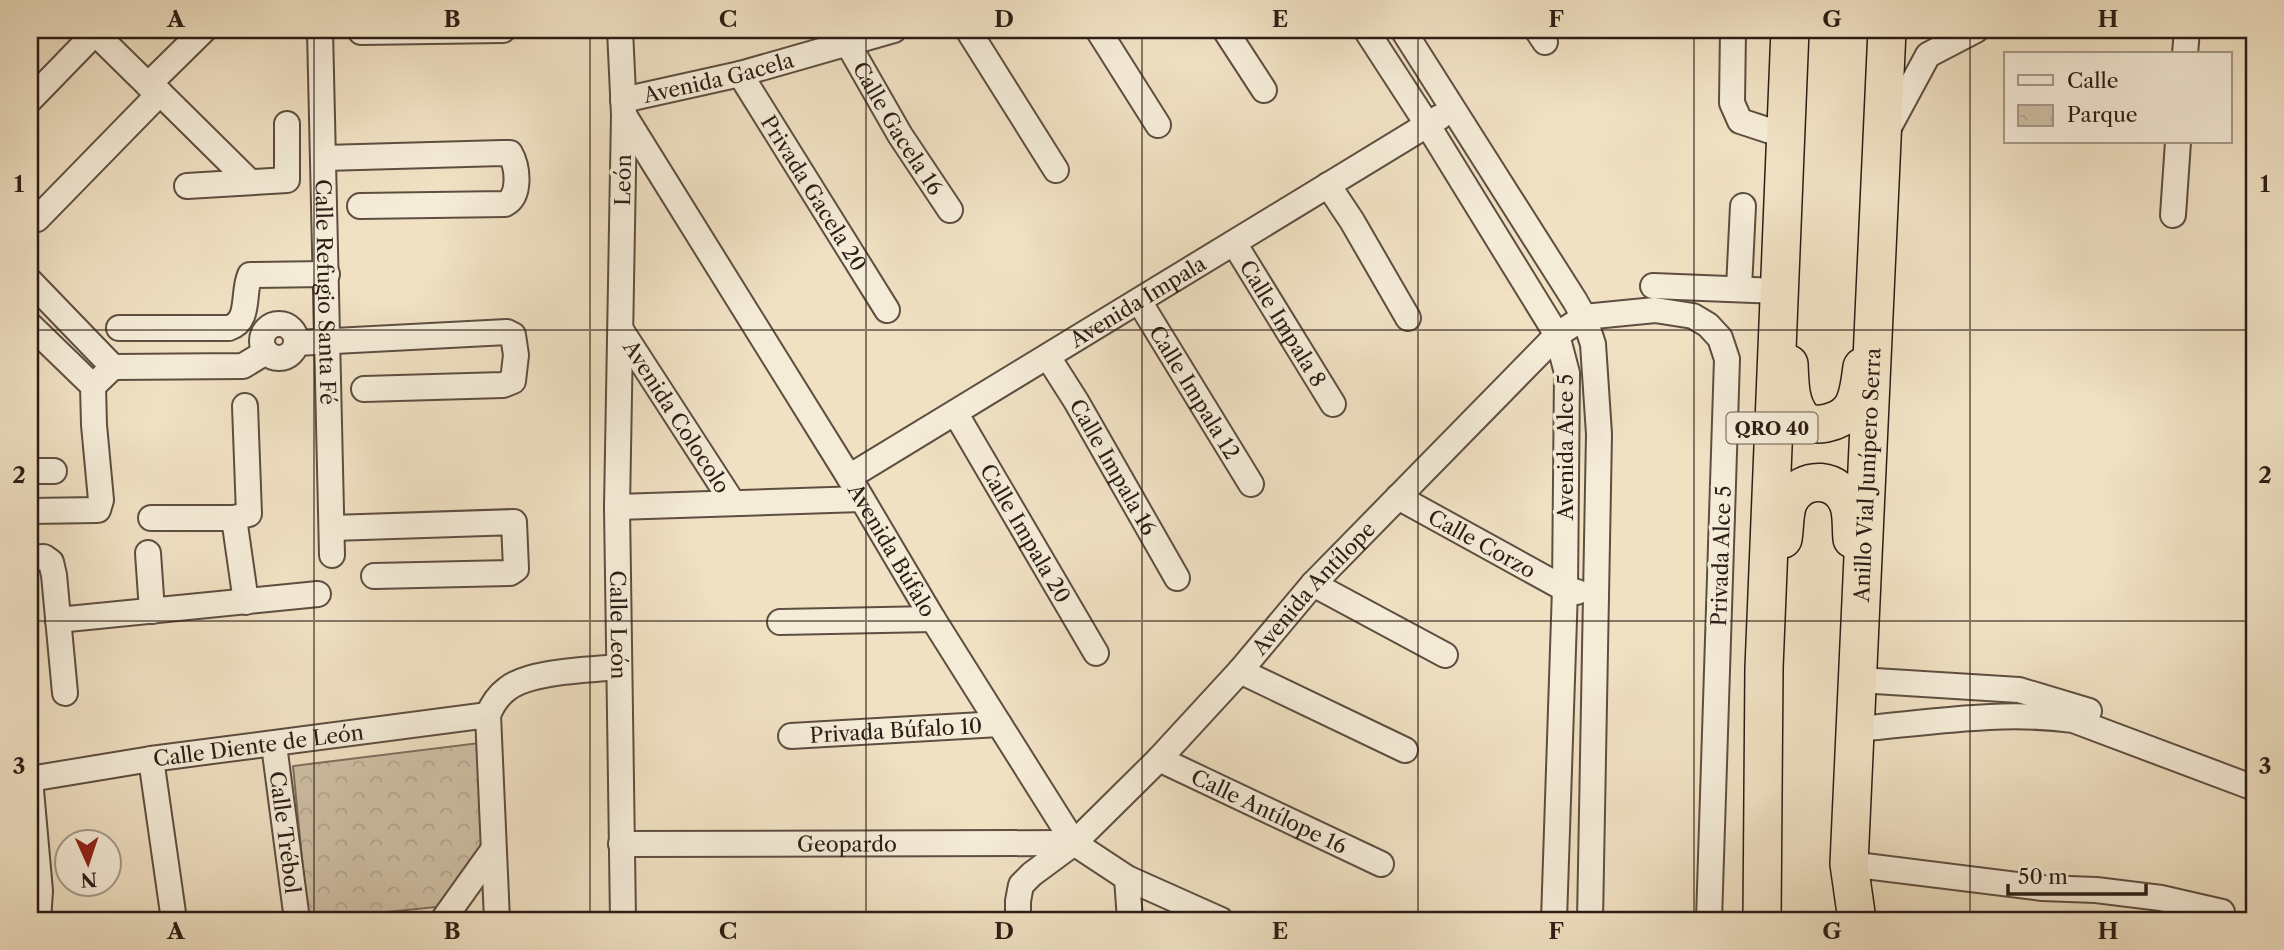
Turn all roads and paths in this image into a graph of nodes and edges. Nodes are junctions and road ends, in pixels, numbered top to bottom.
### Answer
1 (204, 30) edge
2 (320, 30) edge
3 (503, 30) edge
4 (620, 30) edge
5 (894, 30) edge
6 (968, 30) edge
7 (1098, 30) edge
8 (1226, 30) edge
9 (1366, 30) edge
10 (1403, 30) edge
11 (1733, 30) edge
12 (1790, 30) edge
13 (1887, 30) edge
14 (1940, 30) edge
15 (1976, 30) edge
16 (2187, 30) edge
17 (93, 31) edge
18 (361, 32) dead end
19 (848, 44) junction
20 (2185, 52) edge
21 (1928, 55) junction
22 (740, 74) junction
23 (154, 89) junction
24 (1264, 90) dead end
25 (30, 100) edge
26 (623, 108) junction
27 (1454, 109) junction
28 (287, 124) dead end
29 (1427, 124) junction
30 (1158, 125) dead end
31 (1786, 136) junction
32 (1884, 136) junction
33 (2178, 144) edge
34 (324, 158) junction
35 (1056, 170) dead end
36 (250, 181) junction
37 (1328, 185) junction
38 (187, 186) dead end
39 (1783, 188) junction
40 (360, 206) dead end
41 (1743, 206) dead end
42 (950, 210) dead end
43 (2173, 215) dead end
44 (37, 219) dead end
45 (1879, 234) junction
46 (1234, 243) junction
47 (327, 274) junction
48 (30, 281) edge
49 (1653, 286) dead end
50 (1739, 288) junction
51 (1778, 291) junction
52 (1139, 301) junction
53 (887, 310) dead end
54 (1584, 317) junction
55 (1408, 318) dead end
56 (30, 325) edge
57 (119, 328) dead end
58 (621, 330) junction
59 (1557, 335) junction
60 (327, 341) junction
61 (1048, 357) junction
62 (113, 367) junction
63 (93, 386) junction
64 (364, 389) dead end
65 (1333, 404) dead end
66 (245, 406) dead end
67 (956, 414) junction
68 (849, 477) junction
69 (1251, 484) dead end
70 (1398, 497) junction
71 (861, 499) junction
72 (733, 503) junction
73 (617, 507) junction
74 (30, 511) edge
75 (150, 518) dead end
76 (234, 518) junction
77 (332, 528) junction
78 (148, 553) dead end
79 (332, 555) dead end
80 (30, 558) edge
81 (374, 576) dead end
82 (1177, 578) dead end
83 (1313, 584) junction
84 (1565, 589) junction
85 (318, 594) dead end
86 (1596, 596) junction
87 (246, 601) junction
88 (152, 611) junction
89 (933, 619) junction
90 (58, 620) junction
91 (780, 622) dead end
92 (1096, 653) dead end
93 (1445, 655) dead end
94 (619, 667) junction
95 (1764, 668) junction
96 (1240, 671) junction
97 (1859, 680) junction
98 (2019, 690) junction
99 (65, 693) dead end
100 (488, 715) junction
101 (2013, 715) junction
102 (999, 724) junction
103 (1857, 729) junction
104 (791, 736) dead end
105 (274, 745) junction
106 (1405, 750) dead end
107 (2186, 754) junction
108 (150, 759) junction
109 (1159, 759) junction
110 (2254, 770) edge
111 (30, 779) edge
112 (2254, 788) edge
113 (1074, 843) junction
114 (621, 844) junction
115 (493, 850) junction
116 (1381, 864) dead end
117 (1849, 864) junction
118 (1127, 878) junction
119 (35, 892) edge
120 (1759, 911) edge
121 (2222, 912) dead end
122 (38, 920) edge
123 (174, 920) edge
124 (297, 920) edge
125 (443, 920) edge
126 (496, 920) edge
127 (623, 920) edge
128 (1018, 920) edge
129 (1130, 920) edge
130 (1221, 920) edge
131 (1554, 920) edge
132 (1590, 920) edge
133 (1709, 920) edge
134 (1857, 920) edge

1 - 23 street
2 - 34 street, Calle Refugio Santa Fé
3 - 18 street
4 - 26 street, León
5 - 19 street, Avenida Gacela
6 - 35 street
7 - 30 street
8 - 24 street
9 - 29 street, Avenida Alce 5
10 - 27 street, Avenida Alce 5
11 - 31 street
12 - 31 highway, QRO 40
13 - 32 highway, Anillo Vial Junípero Serra
14 - 21 street
15 - 21 street
16 - 20 street
17 - 23 street
17 - 25 street
19 - 22 street, Avenida Gacela
19 - 42 street, Calle Gacela 16
21 - 32 street
22 - 26 street, Avenida Gacela
22 - 53 street, Privada Gacela 20
23 - 36 street
23 - 44 street
26 - 58 street, León
26 - 68 street, Avenida Búfalo
27 - 29 street, Avenida Impala
27 - 54 street, Avenida Alce 5
28 - 36 street
29 - 37 street, Avenida Impala
29 - 59 street, Avenida Alce 5
31 - 39 highway, QRO 40
32 - 45 highway, Anillo Vial Junípero Serra
33 - 43 street
34 - 40 street
34 - 47 street, Calle Refugio Santa Fé
36 - 38 street
37 - 46 street, Avenida Impala
37 - 55 street
39 - 45 highway
39 - 51 highway, QRO 40
41 - 50 street
45 - 97 highway, Anillo Vial Junípero Serra
46 - 52 street, Avenida Impala
46 - 65 street, Calle Impala 8
47 - 57 street
47 - 60 street, Calle Refugio Santa Fé
48 - 62 street
49 - 50 street
50 - 51 street
51 - 95 highway, QRO 40
52 - 61 street, Avenida Impala
52 - 69 street, Calle Impala 12
54 - 59 street, Avenida Antílope
54 - 86 street, Avenida Alce 5
54 - 133 street, Privada Alce 5
56 - 63 street
58 - 72 street, Avenida Colocolo
58 - 73 street, Calle León
59 - 70 street, Avenida Antílope
59 - 84 street, Avenida Alce 5
60 - 62 street
60 - 64 street
60 - 77 street, Calle Refugio Santa Fé
61 - 67 street, Avenida Impala
61 - 82 street, Calle Impala 16
62 - 63 street
63 - 74 street
66 - 76 street
67 - 68 street, Avenida Impala
67 - 92 street, Calle Impala 20
68 - 71 street, Avenida Búfalo
70 - 83 street, Avenida Antílope
70 - 84 street, Calle Corzo
71 - 72 street
71 - 89 street, Avenida Búfalo
72 - 73 street
73 - 94 street, Calle León
75 - 76 street
76 - 87 street
77 - 79 street, Calle Refugio Santa Fé
77 - 81 street
78 - 88 street
80 - 90 street
83 - 93 street
83 - 96 street, Avenida Antílope
84 - 86 street, Calle Corzo
84 - 131 street, Avenida Alce 5
85 - 87 street
86 - 132 street, Avenida Alce 5
87 - 88 street
88 - 90 street
89 - 91 street
89 - 102 street, Avenida Búfalo
90 - 99 street
94 - 100 street
94 - 114 street, Calle León
95 - 97 highway
95 - 120 highway, QRO 40
96 - 106 street
96 - 109 street, Avenida Antílope
97 - 98 street
97 - 103 highway, Anillo Vial Junípero Serra
98 - 101 street
98 - 107 street
100 - 105 street, Calle Diente de León
100 - 115 street
101 - 103 street
101 - 107 street
102 - 104 street, Privada Búfalo 10
102 - 113 street, Avenida Búfalo
103 - 117 highway, Anillo Vial Junípero Serra
105 - 108 street, Calle Diente de León
105 - 124 street, Calle Trébol
107 - 110 street
107 - 112 street
108 - 111 street, Calle Diente de León
108 - 123 street
109 - 113 street, Avenida Antílope
109 - 116 street, Calle Antílope 16
111 - 119 street
113 - 114 street, Geopardo
113 - 118 street, Avenida Búfalo
113 - 128 street, Avenida Antílope
114 - 127 street, Calle León
115 - 125 street
115 - 126 street
117 - 121 street
117 - 134 highway, Anillo Vial Junípero Serra
118 - 129 street
118 - 130 street, Avenida Búfalo
119 - 122 street

